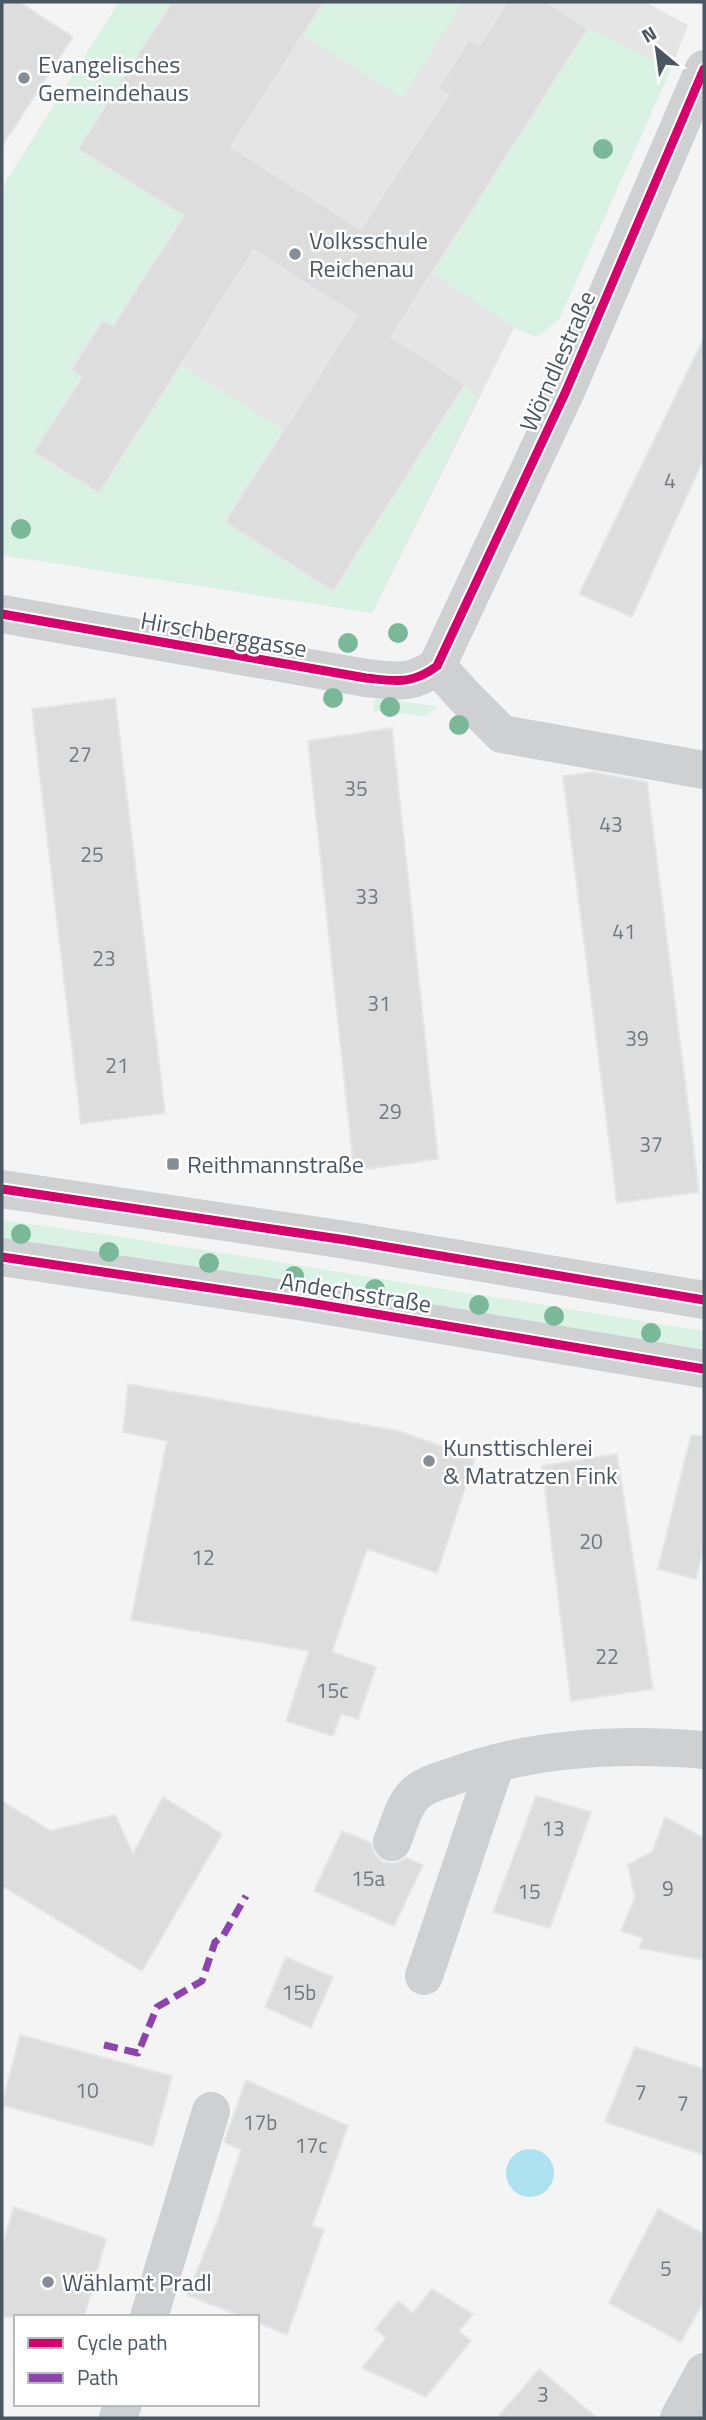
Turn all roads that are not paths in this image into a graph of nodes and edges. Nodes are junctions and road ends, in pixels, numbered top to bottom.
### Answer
1 (704, 69) edge
2 (2, 614) edge
3 (437, 666) junction
4 (704, 770) edge
5 (2, 1189) edge
6 (2, 1257) edge
7 (704, 1300) edge
8 (704, 1369) edge
9 (704, 1749) edge
10 (496, 1763) junction
11 (392, 1842) dead end
12 (424, 1976) dead end
13 (211, 2111) dead end
14 (150, 2315) edge
15 (704, 2372) edge
16 (679, 2418) edge

1 - 3 street, Wörndlestraße
2 - 3 street, Hirschberggasse
3 - 4 street
5 - 7 street, Andechsstraße
6 - 8 street, Andechsstraße
9 - 10 street
10 - 11 street
10 - 12 street
13 - 14 street
15 - 16 street

